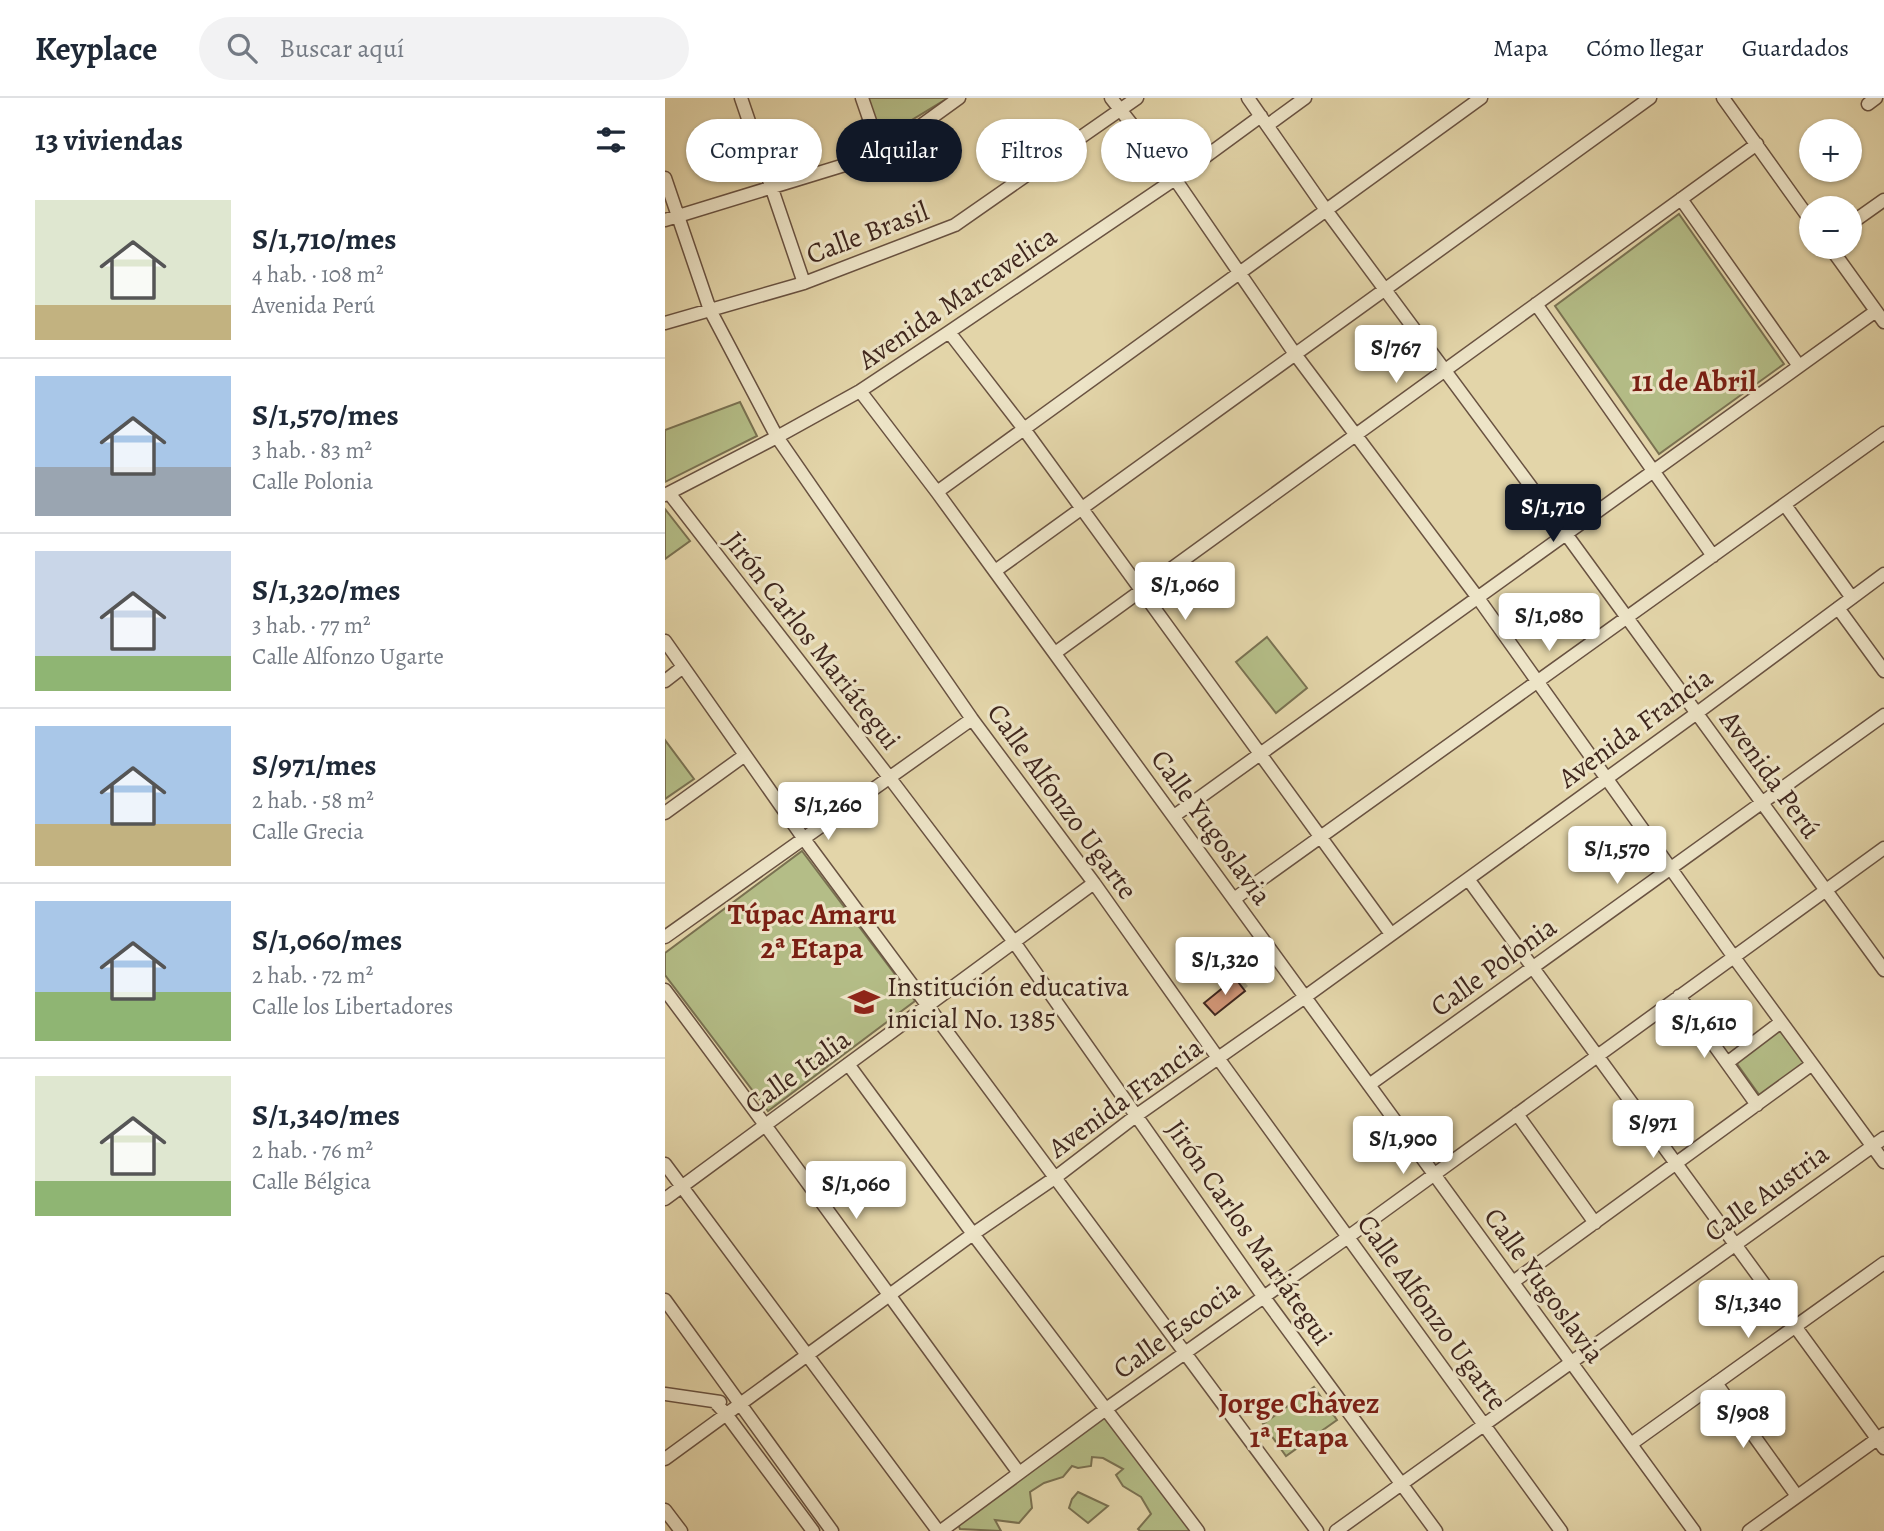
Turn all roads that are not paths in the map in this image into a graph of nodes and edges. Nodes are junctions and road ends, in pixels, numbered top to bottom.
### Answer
1 (741, 98) edge
2 (862, 98) edge
3 (959, 98) edge
4 (1111, 98) edge
5 (1137, 98) edge
6 (1267, 98) edge
7 (1305, 98) edge
8 (1481, 98) edge
9 (1650, 98) edge
10 (1723, 98) edge
11 (1120, 110) junction
12 (1258, 112) edge
13 (869, 119) edge
14 (929, 119) edge
15 (1127, 119) edge
16 (1757, 144) junction
17 (1212, 149) edge
18 (836, 168) edge
19 (665, 178) edge
20 (1171, 182) edge
21 (1177, 182) edge
22 (771, 189) junction
23 (1681, 199) junction
24 (1884, 200) edge
25 (1799, 203) edge
26 (1326, 210) junction
27 (1862, 216) edge
28 (671, 219) edge
29 (1839, 259) edge
30 (1238, 274) junction
31 (804, 283) junction
32 (1384, 290) junction
33 (1536, 304) junction
34 (710, 310) junction
35 (1876, 311) junction
36 (1884, 322) edge
37 (665, 323) edge
38 (949, 332) junction
39 (1295, 354) junction
40 (1799, 366) junction
41 (1444, 371) junction
42 (860, 391) junction
43 (1024, 429) junction
44 (1884, 433) edge
45 (1355, 435) junction
46 (776, 437) junction
47 (1653, 471) junction
48 (937, 492) junction
49 (667, 494) edge
50 (1785, 505) junction
51 (1081, 508) junction
52 (1566, 534) junction
53 (1713, 556) junction
54 (995, 570) junction
55 (1884, 574) edge
56 (1141, 590) junction
57 (1478, 598) junction
58 (1852, 598) junction
59 (1839, 608) junction
60 (1627, 618) junction
61 (665, 641) edge
62 (1055, 653) junction
63 (683, 667) junction
64 (1884, 671) edge
65 (665, 681) edge
66 (1537, 682) junction
67 (1697, 713) junction
68 (1884, 715) edge
69 (972, 719) junction
70 (1260, 754) junction
71 (745, 755) junction
72 (888, 777) junction
73 (1605, 778) junction
74 (1762, 803) junction
75 (665, 813) edge
76 (1174, 816) junction
77 (1320, 837) junction
78 (804, 839) junction
79 (1884, 848) edge
80 (1670, 869) junction
81 (1468, 879) junction
82 (1094, 883) junction
83 (1825, 890) junction
84 (1234, 899) junction
85 (1391, 934) junction
86 (665, 937) edge
87 (1014, 942) junction
88 (1733, 956) junction
89 (1533, 967) junction
90 (1884, 970) edge
91 (665, 990) edge
92 (1679, 996) junction
93 (1305, 997) junction
94 (927, 1006) junction
95 (1780, 1022) junction
96 (1597, 1056) junction
97 (1218, 1058) junction
98 (1727, 1063) junction
99 (848, 1064) junction
100 (1811, 1065) junction
101 (1369, 1085) junction
102 (1757, 1105) junction
103 (1517, 1114) junction
104 (1137, 1115) junction
105 (766, 1124) junction
106 (1884, 1138) edge
107 (1872, 1146) junction
108 (1884, 1162) edge
109 (665, 1164) edge
110 (1676, 1164) junction
111 (1434, 1174) junction
112 (1056, 1177) junction
113 (682, 1186) junction
114 (665, 1199) edge
115 (1595, 1223) junction
116 (973, 1234) junction
117 (1348, 1237) junction
118 (1735, 1244) junction
119 (1882, 1268) edge
120 (1513, 1282) junction
121 (889, 1296) junction
122 (1263, 1296) junction
123 (665, 1300) edge
124 (1795, 1327) junction
125 (807, 1354) junction
126 (1184, 1354) junction
127 (1571, 1362) junction
128 (1716, 1383) junction
129 (665, 1394) edge
130 (715, 1402) junction
131 (740, 1404) junction
132 (1106, 1409) junction
133 (726, 1414) junction
134 (1484, 1424) junction
135 (1882, 1440) edge
136 (1631, 1444) junction
137 (665, 1459) edge
138 (1019, 1473) junction
139 (1401, 1483) junction
140 (1797, 1496) junction
141 (665, 1510) edge
142 (681, 1531) edge
143 (813, 1531) edge
144 (832, 1531) edge
145 (939, 1531) edge
146 (1198, 1531) edge
147 (1317, 1531) edge
148 (1336, 1531) edge
149 (1436, 1531) edge
150 (1562, 1531) edge
151 (1694, 1531) edge
152 (1749, 1531) edge

1 - 22 street
2 - 13 street
3 - 14 street
4 - 11 street
5 - 11 street, Calle Brasil
6 - 12 street, Avenida Marcavelica
7 - 12 street, Avenida Marcavelica
8 - 26 street
9 - 32 street
10 - 16 street
11 - 15 street
11 - 31 street, Calle Brasil
12 - 17 street, Avenida Marcavelica
12 - 26 street, Avenida Perú
16 - 23 street
16 - 25 street
18 - 22 street
19 - 28 street, Calle Alfonzo Ugarte
20 - 38 street, Avenida Marcavelica
21 - 30 street
22 - 28 street
22 - 31 street
23 - 33 street
23 - 40 street
24 - 27 street
26 - 30 street
26 - 32 street, Avenida Perú
28 - 34 street, Calle Alfonzo Ugarte
29 - 35 street
30 - 39 street
30 - 43 street
31 - 34 street, Calle Brasil
32 - 39 street
32 - 41 street, Avenida Perú
33 - 41 street
33 - 47 street
34 - 37 street, Calle Brasil
34 - 46 street, Calle Alfonzo Ugarte
35 - 36 street
35 - 40 street
38 - 42 street, Avenida Marcavelica
38 - 43 street
39 - 45 street
39 - 51 street
40 - 47 street
41 - 45 street
41 - 52 street, Avenida Perú
42 - 46 street, Avenida Marcavelica
42 - 48 street, Calle Yugoslavia
43 - 48 street
43 - 51 street
44 - 50 street
45 - 56 street
45 - 57 street
46 - 49 street, Avenida Marcavelica
46 - 69 street, Calle Alfonzo Ugarte
47 - 52 street
47 - 53 street
48 - 54 street, Calle Yugoslavia
49 - 72 street, Jirón Carlos Mariátegui
50 - 53 street
50 - 58 street
51 - 54 street
51 - 56 street
52 - 57 street
52 - 60 street, Avenida Perú
53 - 60 street
54 - 62 street, Calle Yugoslavia
55 - 58 street, Avenida Francia
56 - 62 street
56 - 70 street
57 - 66 street
57 - 70 street
58 - 59 street, Avenida Francia
59 - 64 street
59 - 67 street, Avenida Francia
60 - 66 street
60 - 67 street, Avenida Perú
61 - 63 street
62 - 76 street, Calle Yugoslavia
63 - 65 street
63 - 71 street
66 - 73 street
66 - 77 street
67 - 73 street, Avenida Francia
67 - 74 street, Avenida Perú
68 - 74 street, Calle Polonia
69 - 72 street
69 - 82 street, Calle Alfonzo Ugarte
70 - 76 street
70 - 77 street
71 - 75 street
71 - 78 street
72 - 78 street
72 - 87 street, Jirón Carlos Mariátegui
73 - 80 street
73 - 81 street, Avenida Francia
74 - 80 street, Calle Polonia
74 - 83 street, Avenida Perú
76 - 84 street, Calle Yugoslavia
77 - 84 street
77 - 85 street
78 - 86 street
78 - 94 street
79 - 83 street, Calle Escocia
80 - 88 street
80 - 89 street, Calle Polonia
81 - 85 street, Avenida Francia
81 - 89 street
82 - 87 street, Calle Italia
82 - 97 street, Calle Alfonzo Ugarte
83 - 88 street, Calle Escocia
83 - 90 street, Avenida Perú
84 - 93 street, Calle Yugoslavia
85 - 93 street, Avenida Francia
87 - 94 street, Calle Italia
87 - 104 street, Jirón Carlos Mariátegui
88 - 92 street, Calle Escocia
88 - 95 street
89 - 96 street
89 - 101 street, Calle Polonia
91 - 105 street
92 - 96 street, Calle Escocia
92 - 98 street
93 - 97 street, Avenida Francia
93 - 101 street, Calle Yugoslavia
94 - 99 street, Calle Italia
94 - 112 street
95 - 98 street
95 - 100 street
96 - 103 street, Calle Escocia
96 - 110 street
97 - 104 street, Avenida Francia
97 - 117 street, Calle Alfonzo Ugarte
98 - 102 street
99 - 105 street, Calle Italia
99 - 116 street
100 - 102 street
100 - 107 street
101 - 111 street, Calle Yugoslavia
102 - 110 street
103 - 111 street, Calle Escocia
103 - 115 street
104 - 112 street, Avenida Francia
104 - 122 street, Jirón Carlos Mariátegui
105 - 113 street, Calle Italia
105 - 121 street
106 - 107 street, Calle Austria
107 - 108 street
107 - 118 street, Calle Austria
109 - 113 street
110 - 115 street
110 - 118 street
111 - 117 street, Calle Escocia
111 - 120 street, Calle Yugoslavia
112 - 116 street, Avenida Francia
112 - 126 street
113 - 114 street, Calle Italia
113 - 125 street
115 - 120 street
116 - 121 street, Avenida Francia
116 - 132 street
117 - 122 street, Calle Escocia
117 - 134 street, Calle Alfonzo Ugarte
118 - 124 street
118 - 127 street, Calle Austria
119 - 124 street
120 - 127 street, Calle Yugoslavia
121 - 125 street, Avenida Francia
121 - 138 street
122 - 126 street, Calle Escocia
122 - 139 street, Jirón Carlos Mariátegui
123 - 131 street
124 - 128 street
124 - 135 street
125 - 131 street, Avenida Francia
125 - 145 street
126 - 132 street, Calle Escocia
126 - 147 street
127 - 134 street, Calle Austria
127 - 136 street, Calle Yugoslavia
128 - 136 street
128 - 140 street
129 - 130 street
130 - 131 street
130 - 133 street
131 - 133 street, Avenida Francia
131 - 144 street
132 - 138 street, Calle Escocia
132 - 146 street
133 - 137 street, Avenida Francia
133 - 143 street
134 - 139 street, Calle Austria
134 - 150 street, Calle Alfonzo Ugarte
135 - 140 street
136 - 151 street, Calle Yugoslavia
138 - 145 street, Calle Escocia
139 - 148 street, Calle Austria
139 - 149 street, Jirón Carlos Mariátegui
140 - 152 street
141 - 142 street

